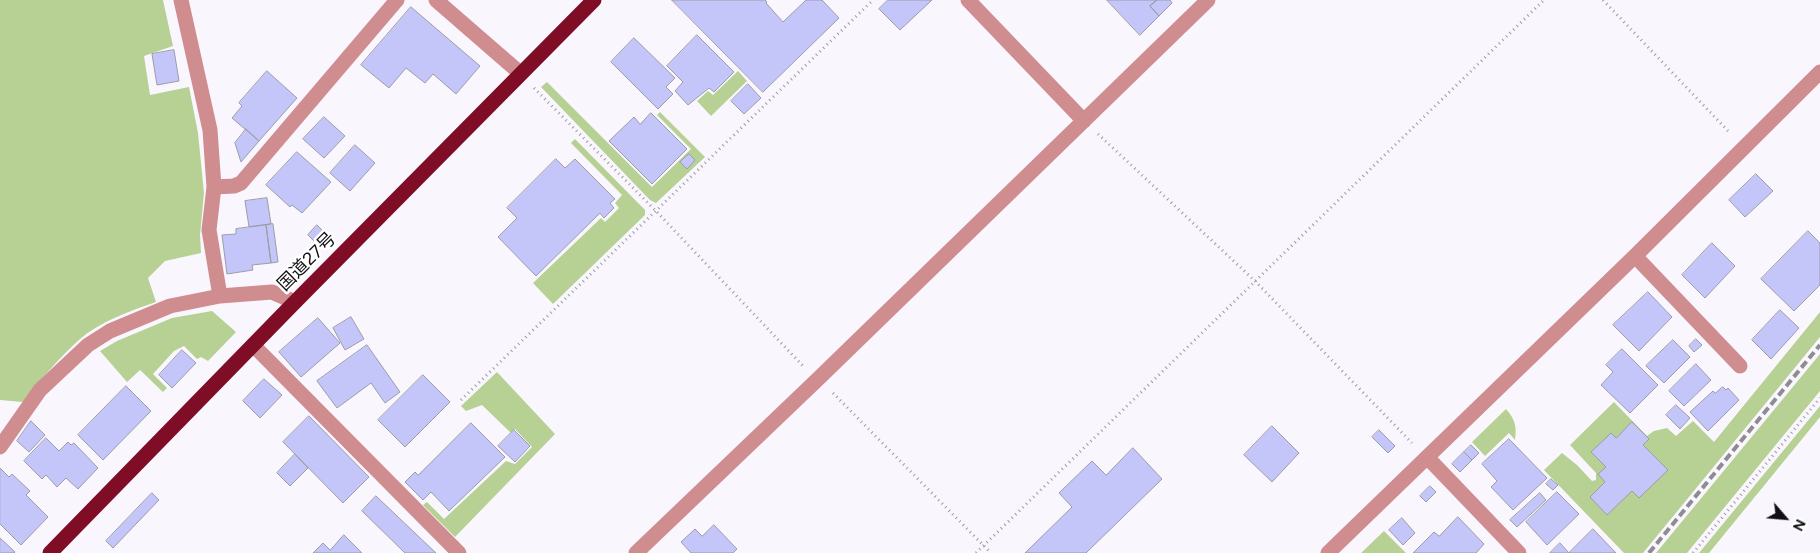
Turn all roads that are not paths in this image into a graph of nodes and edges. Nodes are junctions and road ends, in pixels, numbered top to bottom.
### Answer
1 (181, 0) edge
2 (397, 0) edge
3 (436, 0) edge
4 (594, 0) edge
5 (968, 0) edge
6 (1208, 0) edge
7 (1820, 72) edge
8 (520, 73) junction
9 (1084, 121) junction
10 (214, 187) junction
11 (1635, 256) junction
12 (220, 296) junction
13 (295, 302) junction
14 (253, 345) junction
15 (1740, 366) dead end
16 (0, 447) edge
17 (1427, 457) junction
18 (50, 553) edge
19 (459, 553) edge
20 (636, 553) edge
21 (1328, 553) edge
22 (1519, 553) edge

1 - 10 street
2 - 10 street
3 - 8 street
4 - 8 highway, 国道27号
5 - 9 street
6 - 9 street
7 - 11 street
8 - 13 highway, 国道27号
9 - 20 street
10 - 12 street
11 - 15 street
11 - 17 street
12 - 13 street
12 - 16 street
13 - 14 highway, 国道27号
14 - 18 highway, 国道27号
14 - 19 street
17 - 21 street
17 - 22 street

